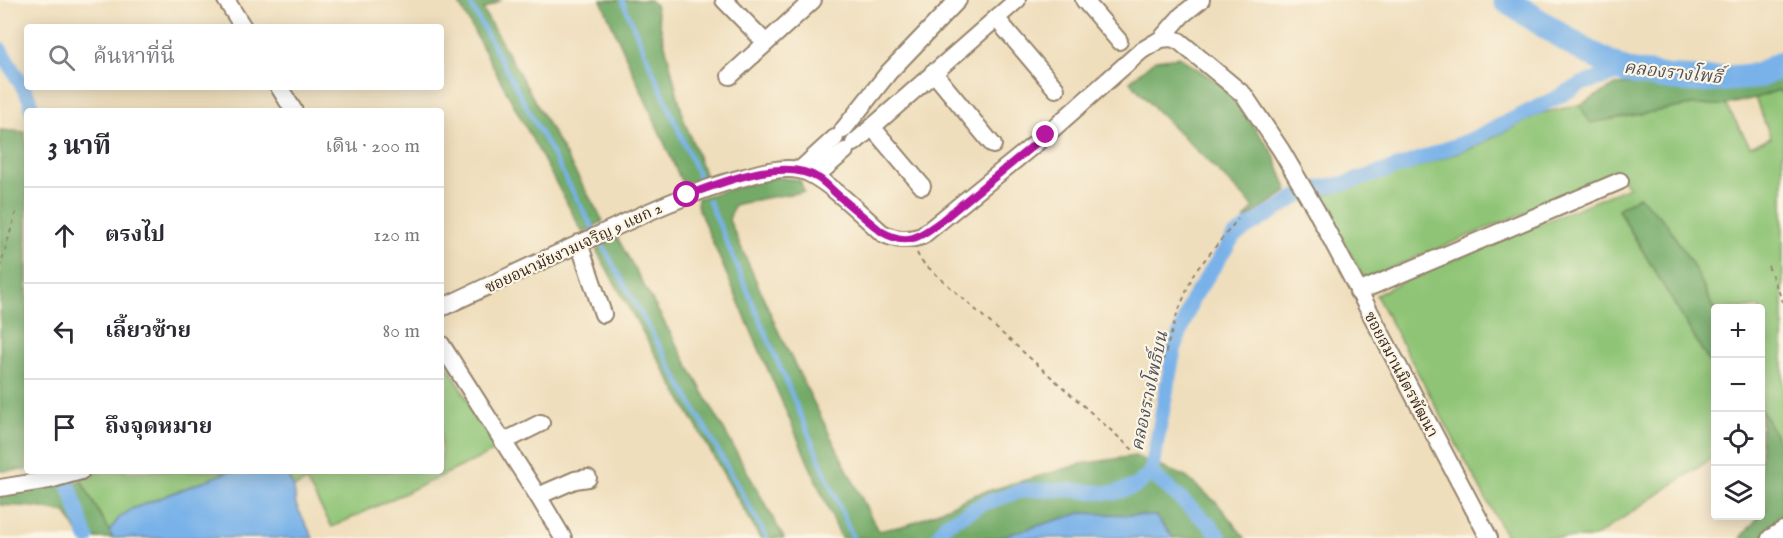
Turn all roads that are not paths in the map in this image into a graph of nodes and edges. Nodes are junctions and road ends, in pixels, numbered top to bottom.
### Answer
1 (226, 0) edge
2 (724, 0) edge
3 (813, 0) edge
4 (958, 0) edge
5 (1017, 0) edge
6 (1084, 0) edge
7 (1201, 0) edge
8 (996, 18) junction
9 (241, 24) edge
10 (1161, 39) junction
11 (1119, 41) dead end
12 (766, 43) junction
13 (933, 72) junction
14 (730, 76) dead end
15 (1056, 89) dead end
16 (281, 90) edge
17 (292, 108) edge
18 (851, 135) junction
19 (993, 145) dead end
20 (800, 170) junction
21 (816, 177) junction
22 (1620, 181) dead end
23 (922, 186) dead end
24 (594, 237) junction
25 (1358, 292) junction
26 (444, 307) edge
27 (603, 314) dead end
28 (444, 349) edge
29 (541, 423) dead end
30 (503, 442) junction
31 (70, 474) edge
32 (588, 478) dead end
33 (0, 488) edge
34 (538, 496) junction
35 (1783, 530) edge
36 (563, 538) edge
37 (1489, 538) edge
38 (1770, 538) edge

1 - 9 street
2 - 12 street
3 - 12 street
4 - 18 street
5 - 8 street
6 - 11 street
7 - 10 street
8 - 13 street
8 - 15 street
10 - 21 street, ซอยอนามัยงามเจริญ 9 แยก 2
10 - 25 street, ซอยสมานมิตรพัฒนา
12 - 14 street
13 - 18 street
13 - 19 street
16 - 17 street
18 - 20 street
18 - 21 street
18 - 23 street
20 - 21 street, ซอยอนามัยงามเจริญ 9 แยก 2
20 - 24 street, ซอยอนามัยงามเจริญ 9 แยก 2
22 - 25 street
24 - 26 street, ซอยอนามัยงามเจริญ 9 แยก 2
24 - 27 street
25 - 37 street, ซอยสมานมิตรพัฒนา
28 - 30 street
29 - 30 street
30 - 34 street
31 - 33 street
32 - 34 street
34 - 36 street
35 - 38 street

